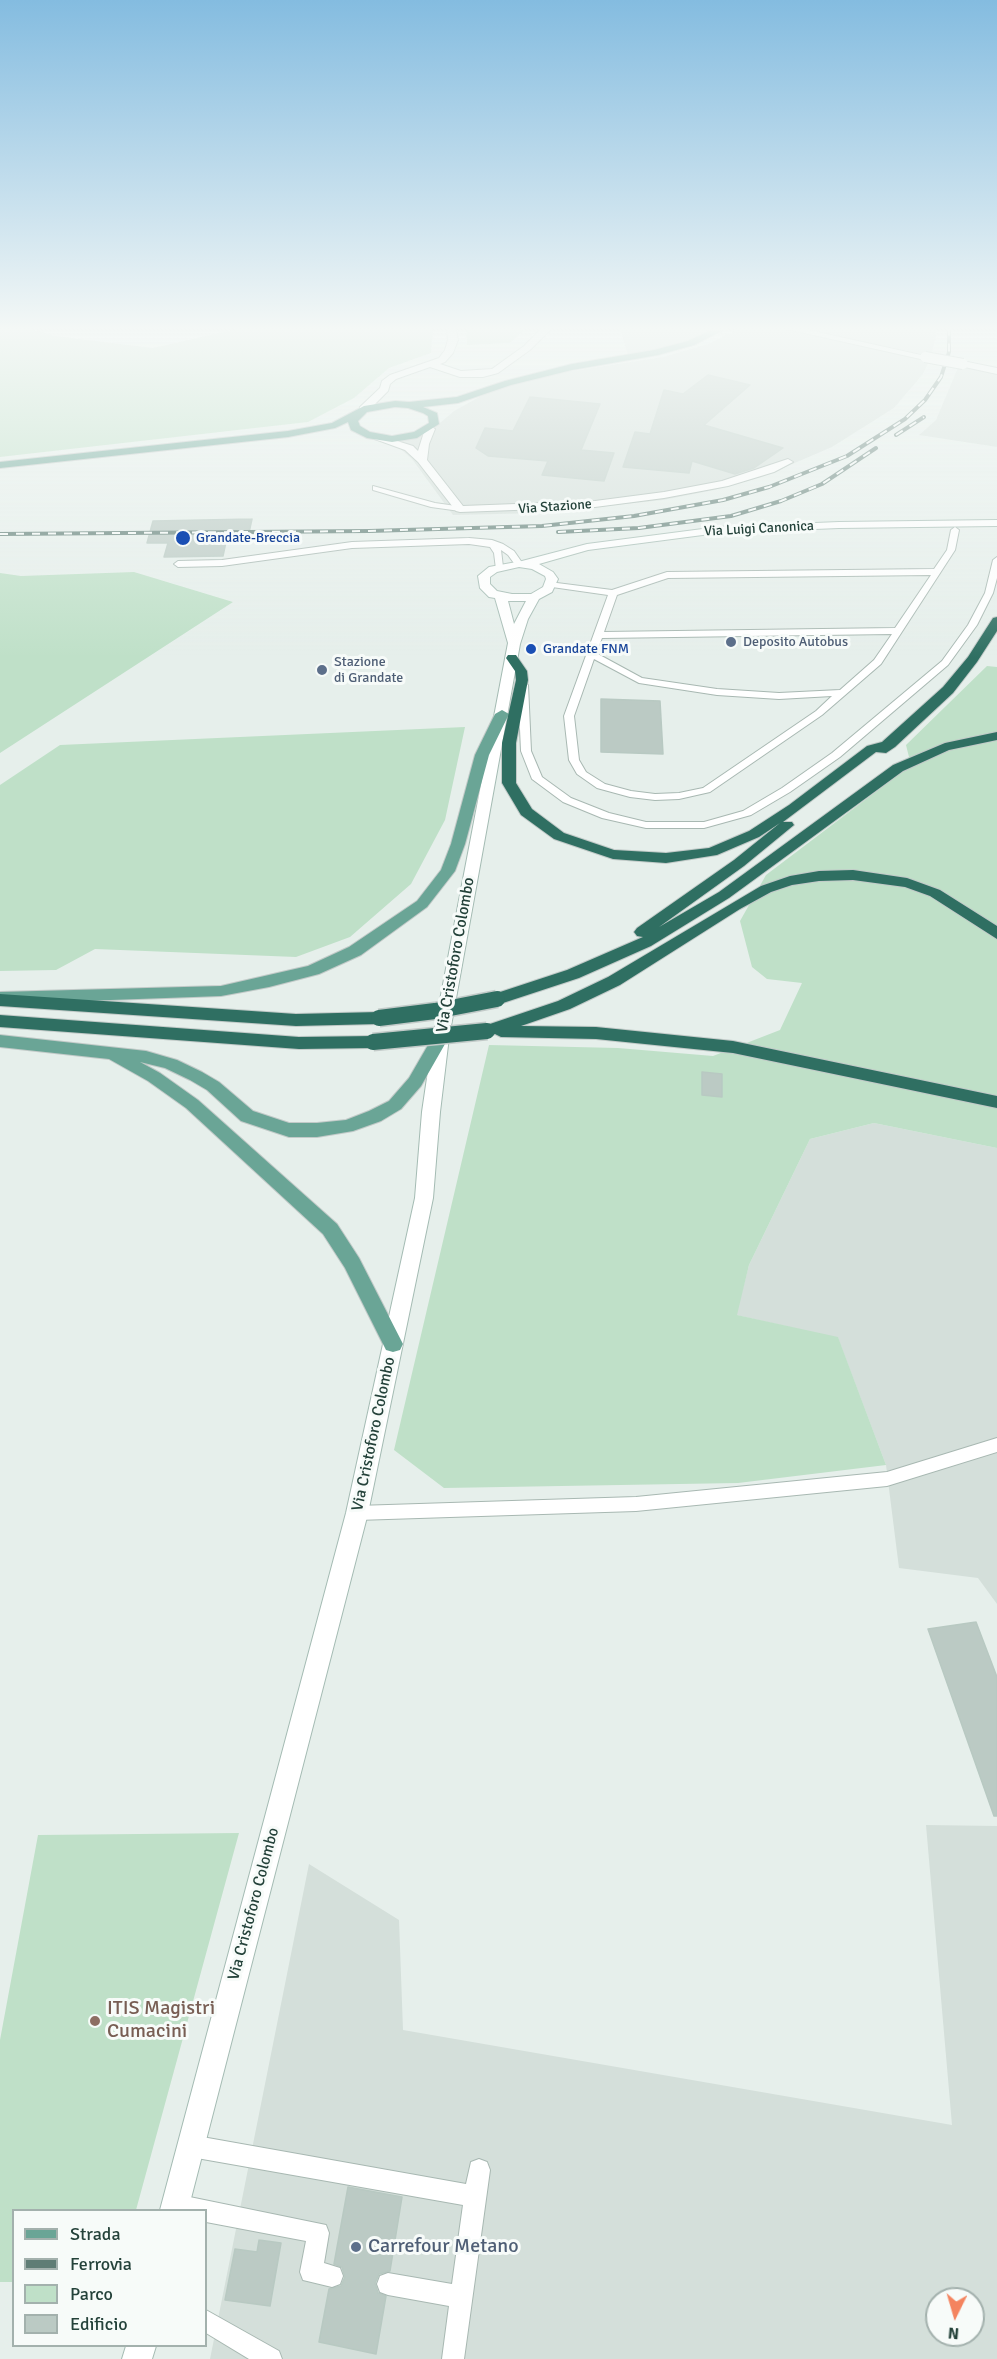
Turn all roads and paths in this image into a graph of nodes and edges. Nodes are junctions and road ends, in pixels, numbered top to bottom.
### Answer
1 (250, 438) edge
2 (378, 438) edge
3 (428, 438) edge
4 (422, 460) junction
5 (788, 462) dead end
6 (0, 465) edge
7 (376, 488) dead end
8 (460, 509) junction
9 (997, 523) edge
10 (955, 530) junction
11 (997, 530) edge
12 (492, 543) junction
13 (997, 560) edge
14 (178, 564) dead end
15 (522, 564) junction
16 (499, 567) junction
17 (543, 570) junction
18 (937, 572) junction
19 (552, 584) junction
20 (613, 593) junction
21 (501, 597) junction
22 (534, 597) junction
23 (997, 621) edge
24 (899, 632) junction
25 (599, 635) junction
26 (513, 651) junction
27 (592, 654) junction
28 (522, 680) junction
29 (842, 693) junction
30 (502, 714) junction
31 (997, 736) edge
32 (890, 744) junction
33 (997, 934) edge
34 (595, 965) junction
35 (0, 999) edge
36 (0, 1021) edge
37 (488, 1031) junction
38 (441, 1037) junction
39 (0, 1041) edge
40 (104, 1051) junction
41 (997, 1102) edge
42 (393, 1344) junction
43 (997, 1445) edge
44 (357, 1513) junction
45 (191, 2146) junction
46 (479, 2170) dead end
47 (475, 2196) junction
48 (175, 2208) edge
49 (207, 2212) edge
50 (332, 2276) dead end
51 (388, 2284) dead end
52 (461, 2297) junction
53 (207, 2322) edge
54 (271, 2359) edge
55 (453, 2359) edge

1 - 6 main road
2 - 4 street
3 - 4 street
4 - 8 street
5 - 8 street, Via Stazione
7 - 8 lane, Via Stazione
9 - 15 street, Via Luigi Canonica
10 - 11 street, Via Luigi Canonica
10 - 17 street, Via Luigi Canonica
10 - 18 lane
12 - 14 lane
12 - 15 lane
12 - 16 lane
13 - 28 lane
15 - 16 street, Via Luigi Canonica
15 - 17 street, Via Luigi Canonica
16 - 21 street
17 - 19 street
18 - 20 lane
18 - 24 lane
19 - 20 lane
19 - 22 street
20 - 25 lane
21 - 22 street
21 - 26 street, Via Cristoforo Colombo
22 - 26 street, Via Cristoforo Colombo
23 - 32 highway
24 - 25 lane
24 - 29 lane
25 - 27 lane
26 - 28 highway
26 - 30 street, Via Cristoforo Colombo
27 - 29 lane
27 - 29 lane
28 - 32 highway
30 - 35 main road
30 - 38 street, Via Cristoforo Colombo
31 - 34 highway
32 - 34 highway
33 - 37 highway
34 - 35 highway, bridge
36 - 37 highway, bridge
37 - 41 highway
38 - 40 main road
38 - 42 street, Via Cristoforo Colombo
39 - 40 main road
40 - 42 main road
42 - 44 street, Via Cristoforo Colombo
43 - 44 lane
44 - 45 street, Via Cristoforo Colombo
45 - 47 lane
45 - 48 street, Via Cristoforo Colombo
46 - 47 lane
47 - 52 lane
49 - 50 lane
51 - 52 lane
52 - 55 lane
53 - 54 lane

